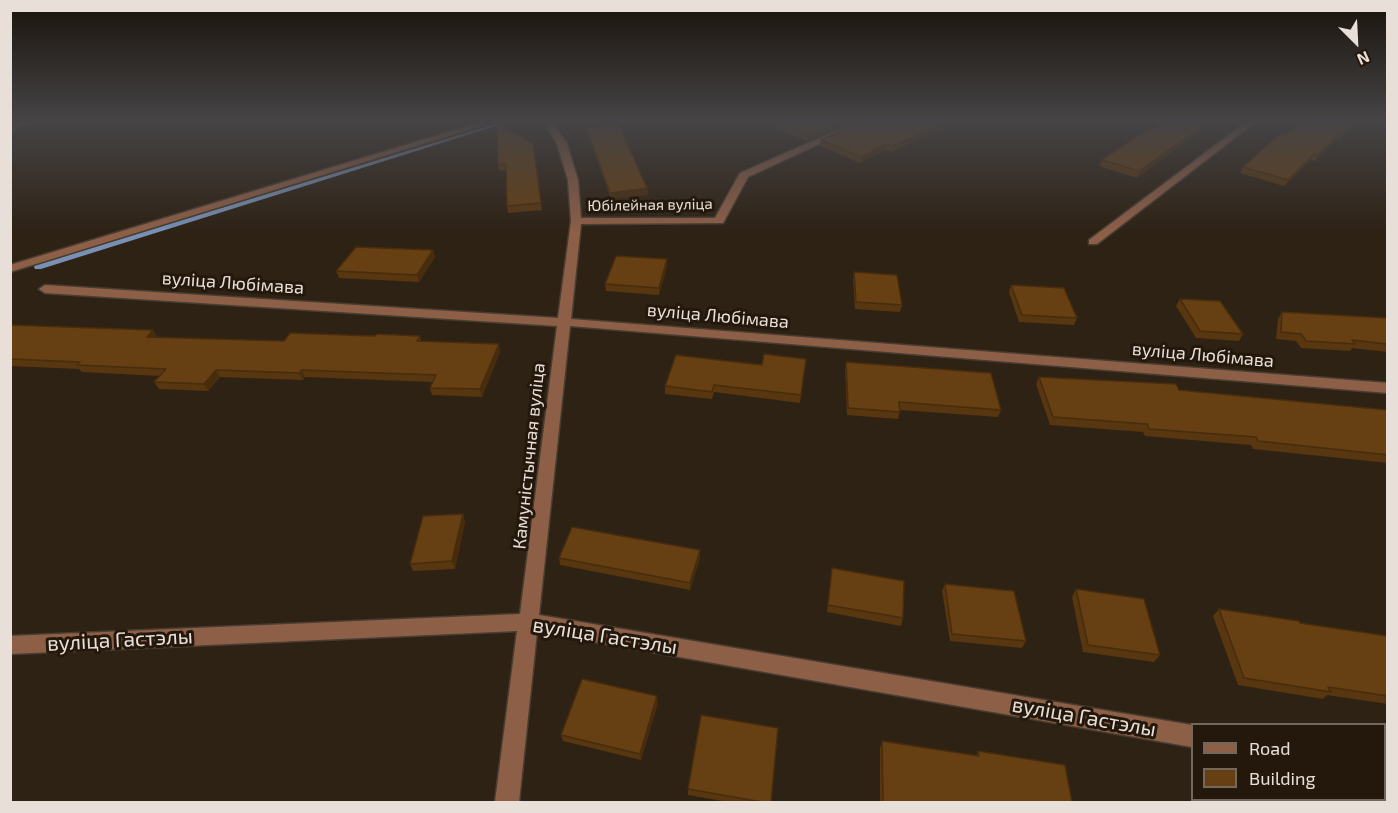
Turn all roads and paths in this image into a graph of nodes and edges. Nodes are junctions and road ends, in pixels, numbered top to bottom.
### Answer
1 (372, 158) edge
2 (566, 158) edge
3 (782, 158) edge
4 (1204, 158) edge
5 (576, 221) junction
6 (1093, 242) dead end
7 (10, 269) edge
8 (45, 289) dead end
9 (564, 322) junction
10 (1388, 388) edge
11 (530, 622) junction
12 (10, 645) edge
13 (1191, 736) edge
14 (507, 802) edge

1 - 7 street
2 - 5 street, Камуністычная вуліца
3 - 5 street, Юбілейная вуліца
4 - 6 street
5 - 9 street, Камуністычная вуліца
8 - 9 street, вуліца Любімава
9 - 10 street, вуліца Любімава
9 - 11 street, Камуністычная вуліца
11 - 12 street, вуліца Гастэлы
11 - 13 street, вуліца Гастэлы
11 - 14 street, Камуністычная вуліца

